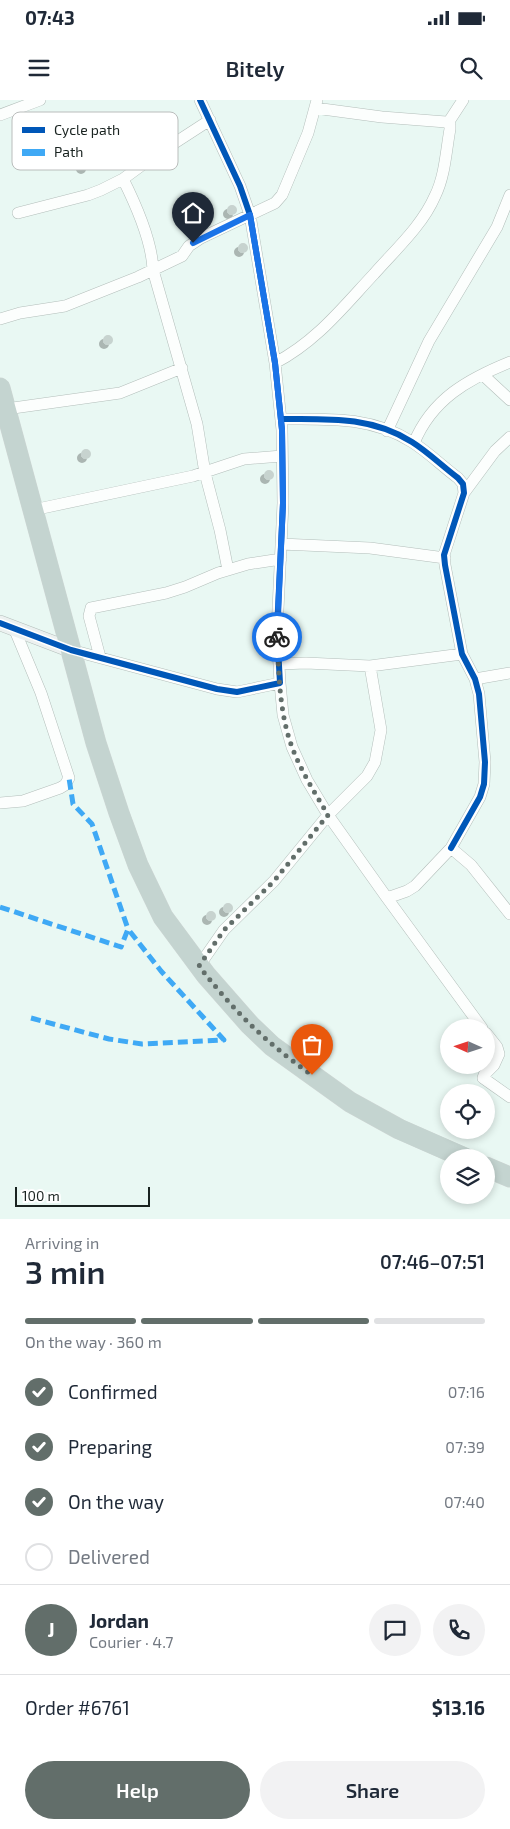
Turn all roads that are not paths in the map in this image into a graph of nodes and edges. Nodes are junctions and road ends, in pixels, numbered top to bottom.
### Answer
1 (40, 100) edge
2 (200, 100) edge
3 (463, 100) edge
4 (316, 104) edge
5 (0, 115) edge
6 (210, 120) junction
7 (448, 123) junction
8 (178, 141) edge
9 (135, 170) edge
10 (123, 179) junction
11 (510, 195) edge
12 (18, 213) dead end
13 (250, 215) junction
14 (153, 270) junction
15 (0, 320) edge
16 (510, 362) edge
17 (275, 363) junction
18 (182, 368) junction
19 (483, 374) junction
20 (0, 388) edge
21 (510, 400) edge
22 (6, 409) junction
23 (281, 419) junction
24 (387, 431) junction
25 (510, 437) edge
26 (414, 443) junction
27 (282, 456) junction
28 (205, 472) junction
29 (464, 493) junction
30 (33, 510) junction
31 (281, 544) junction
32 (445, 558) junction
33 (281, 559) junction
34 (228, 570) junction
35 (7, 626) edge
36 (71, 650) junction
37 (462, 654) junction
38 (100, 657) junction
39 (280, 664) junction
40 (370, 666) junction
41 (510, 673) edge
42 (475, 679) junction
43 (280, 683) junction
44 (0, 803) edge
45 (328, 815) junction
46 (451, 848) junction
47 (386, 898) junction
48 (510, 914) edge
49 (199, 966) junction
50 (475, 1019) edge
51 (495, 1044) edge
52 (495, 1064) edge
53 (485, 1074) edge
54 (510, 1097) edge
55 (445, 1149) edge
56 (495, 1171) edge
57 (510, 1177) edge

1 - 5 street
2 - 6 street
3 - 7 street
4 - 7 street
4 - 13 street
6 - 8 street
6 - 13 street
7 - 17 street
9 - 10 street
10 - 12 street
10 - 14 street
11 - 24 street
13 - 14 street
13 - 17 street
14 - 15 street
14 - 18 street
16 - 19 street
17 - 23 street
18 - 22 street
18 - 28 street
19 - 21 street
19 - 26 street
20 - 22 highway
22 - 30 highway
23 - 24 street
23 - 27 street
24 - 26 street
25 - 29 street
26 - 29 street
27 - 28 street
27 - 31 street
28 - 30 street
28 - 34 street
29 - 32 street
30 - 36 highway
31 - 32 street
31 - 33 street
32 - 37 street
33 - 34 street
33 - 39 street
34 - 38 street
35 - 36 street
35 - 44 street
36 - 38 street
36 - 49 highway
37 - 40 street
37 - 42 street
38 - 43 street
39 - 40 street
39 - 43 street
40 - 45 street
41 - 42 street
42 - 46 street
43 - 45 street
45 - 47 street
45 - 49 street
46 - 47 street
46 - 48 street
47 - 50 street
49 - 55 highway
51 - 52 street
53 - 54 street
56 - 57 highway

